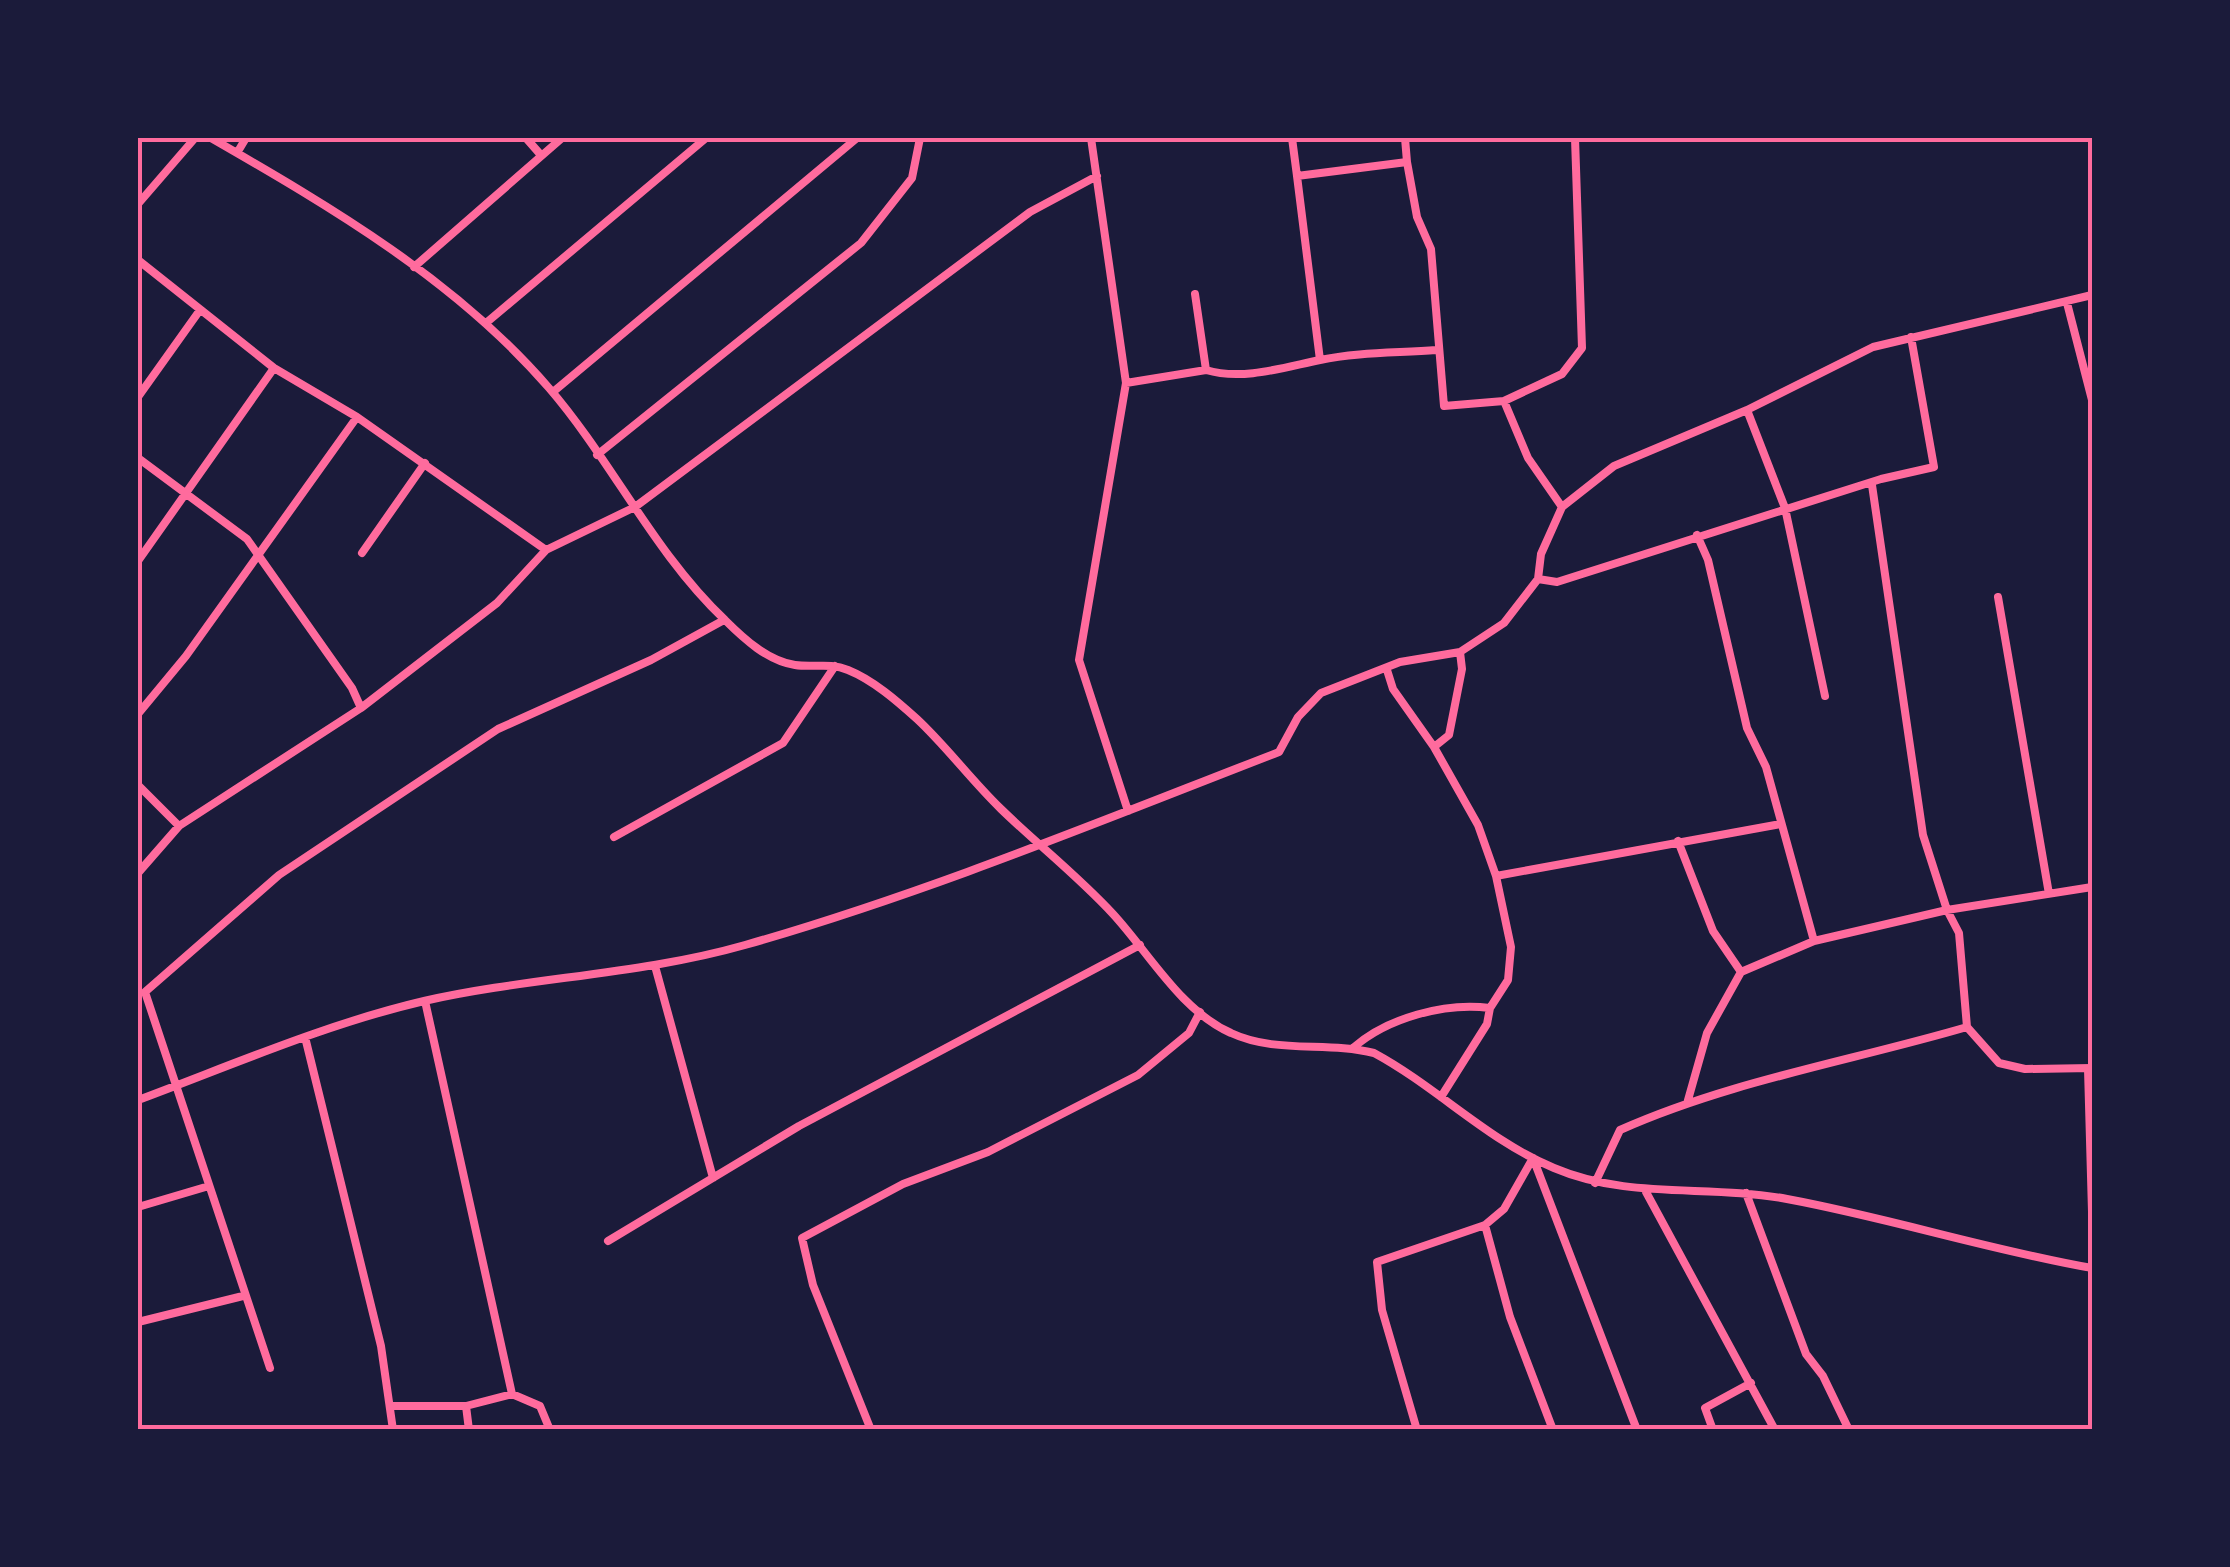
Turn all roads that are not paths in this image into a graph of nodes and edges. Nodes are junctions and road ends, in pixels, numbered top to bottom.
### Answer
1 (195, 138) edge
2 (211, 138) edge
3 (246, 138) edge
4 (526, 138) edge
5 (562, 138) edge
6 (706, 138) edge
7 (857, 138) edge
8 (920, 138) edge
9 (1091, 138) edge
10 (1292, 138) edge
11 (1405, 138) edge
12 (1575, 138) edge
13 (237, 153) junction
14 (540, 154) junction
15 (1407, 162) junction
16 (1096, 176) junction
17 (1297, 176) junction
18 (138, 204) edge
19 (138, 260) edge
20 (414, 267) junction
21 (1195, 294) dead end
22 (2092, 296) edge
23 (2067, 303) junction
24 (200, 310) junction
25 (486, 323) junction
26 (1911, 337) junction
27 (1436, 350) junction
28 (1320, 360) junction
29 (274, 368) junction
30 (1206, 370) junction
31 (1126, 383) junction
32 (553, 392) junction
33 (138, 397) edge
34 (2092, 400) edge
35 (1504, 401) junction
36 (1747, 410) junction
37 (357, 418) junction
38 (598, 455) junction
39 (138, 458) edge
40 (425, 463) junction
41 (1872, 485) junction
42 (188, 492) junction
43 (1562, 507) junction
44 (635, 508) junction
45 (1785, 508) junction
46 (1697, 535) junction
47 (546, 550) junction
48 (362, 553) dead end
49 (259, 556) junction
50 (138, 561) edge
51 (1538, 580) junction
52 (1998, 597) dead end
53 (724, 620) junction
54 (1460, 652) junction
55 (834, 666) junction
56 (1387, 670) junction
57 (1825, 696) dead end
58 (362, 708) junction
59 (138, 714) edge
60 (1434, 747) junction
61 (138, 785) edge
62 (1128, 811) junction
63 (1780, 824) junction
64 (179, 826) junction
65 (614, 837) dead end
66 (1678, 841) junction
67 (1041, 844) junction
68 (138, 874) edge
69 (1496, 876) junction
70 (2092, 888) edge
71 (2050, 894) junction
72 (1946, 910) junction
73 (1814, 941) junction
74 (1140, 945) junction
75 (655, 966) junction
76 (1742, 972) junction
77 (425, 1001) junction
78 (1490, 1008) junction
79 (1200, 1012) junction
80 (1966, 1027) junction
81 (305, 1037) junction
82 (1353, 1048) junction
83 (2090, 1069) edge
84 (176, 1086) junction
85 (1441, 1097) junction
86 (138, 1100) edge
87 (1688, 1100) junction
88 (1533, 1158) junction
89 (713, 1178) junction
90 (1595, 1183) junction
91 (210, 1186) junction
92 (1646, 1192) junction
93 (1746, 1194) junction
94 (138, 1207) edge
95 (2092, 1212) edge
96 (1485, 1225) junction
97 (608, 1241) dead end
98 (2092, 1268) edge
99 (242, 1296) junction
100 (138, 1322) edge
101 (270, 1368) dead end
102 (1751, 1383) junction
103 (512, 1394) junction
104 (392, 1406) junction
105 (466, 1406) junction
106 (393, 1430) edge
107 (469, 1430) edge
108 (550, 1430) edge
109 (871, 1430) edge
110 (1417, 1430) edge
111 (1553, 1430) edge
112 (1637, 1430) edge
113 (1713, 1430) edge
114 (1776, 1430) edge
115 (1849, 1430) edge

1 - 18 street
2 - 13 street
3 - 13 street
4 - 14 street
5 - 14 street
6 - 25 street
7 - 32 street
8 - 38 street
9 - 16 street
10 - 17 street
11 - 15 street
12 - 35 street
13 - 20 street
14 - 20 street
15 - 17 street
15 - 27 street
16 - 31 street
16 - 44 street
17 - 28 street
19 - 24 street
20 - 25 street
21 - 30 street
22 - 23 street
23 - 26 street
23 - 34 street
24 - 29 street
24 - 33 street
25 - 32 street
26 - 36 street
26 - 41 street
27 - 28 street
27 - 35 street
28 - 30 street
29 - 37 street
29 - 42 street
30 - 31 street
31 - 62 street
32 - 38 street
35 - 43 street
36 - 43 street
36 - 45 street
37 - 40 street
37 - 49 street
38 - 44 street
39 - 42 street
40 - 47 street
40 - 48 street
41 - 45 street
41 - 72 street
42 - 49 street
42 - 50 street
43 - 51 street
44 - 47 street
44 - 53 street
45 - 46 street
45 - 57 street
46 - 51 street
46 - 63 street
47 - 58 street
49 - 58 street
49 - 59 street
51 - 54 street
52 - 71 street
53 - 55 street
53 - 84 street
54 - 56 street
54 - 60 street
55 - 65 street
55 - 67 street
56 - 60 street
56 - 62 street
58 - 64 street
60 - 69 street
61 - 64 street
62 - 67 street
63 - 66 street
63 - 73 street
64 - 68 street
66 - 69 street
66 - 76 street
67 - 74 street
67 - 75 street
69 - 78 street
70 - 71 street
71 - 72 street
72 - 73 street
72 - 80 street
73 - 76 street
74 - 79 street
74 - 89 street
75 - 77 street
75 - 89 street
76 - 87 street
77 - 81 street
77 - 103 street
78 - 82 street
78 - 85 street
79 - 82 street
79 - 109 street
80 - 83 street
80 - 87 street
81 - 84 street
81 - 104 street
82 - 85 street
83 - 95 street
84 - 86 street
84 - 91 street
85 - 88 street
87 - 90 street
88 - 90 street
88 - 96 street
88 - 112 street
89 - 97 street
90 - 92 street
91 - 94 street
91 - 99 street
92 - 93 street
92 - 102 street
93 - 98 street
93 - 115 street
96 - 110 street
96 - 111 street
99 - 100 street
99 - 101 street
102 - 113 street
102 - 114 street
103 - 105 street
103 - 108 street
104 - 105 street
104 - 106 street
105 - 107 street

